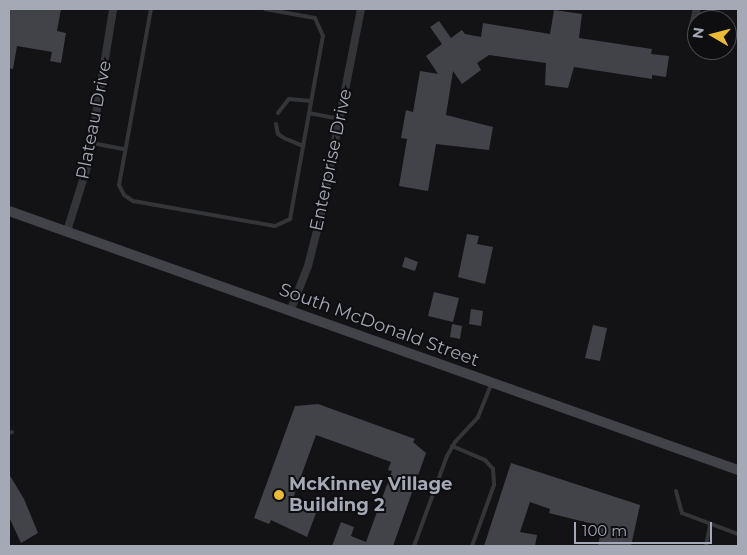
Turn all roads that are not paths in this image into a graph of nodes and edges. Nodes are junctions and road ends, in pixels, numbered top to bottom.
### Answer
1 (113, 9) edge
2 (151, 9) edge
3 (265, 9) edge
4 (361, 9) edge
5 (311, 101) junction
6 (278, 113) dead end
7 (309, 113) junction
8 (340, 119) junction
9 (276, 124) dead end
10 (92, 143) junction
11 (303, 146) junction
12 (124, 149) junction
13 (9, 211) edge
14 (68, 231) junction
15 (291, 309) junction
16 (491, 384) junction
17 (452, 446) junction
18 (738, 470) edge
19 (676, 491) dead end
20 (710, 525) junction
21 (738, 534) edge
22 (414, 546) edge
23 (472, 546) edge
24 (706, 546) edge

1 - 10 street, Plateau Drive
2 - 12 lane
3 - 5 lane
4 - 8 street, Enterprise Drive
5 - 6 lane
5 - 7 lane
7 - 8 lane
7 - 11 lane
8 - 15 street, Enterprise Drive
9 - 11 lane
10 - 12 lane
10 - 14 street, Plateau Drive
11 - 12 lane
13 - 14 main road, South McDonald Street
14 - 15 main road, South McDonald Street
15 - 16 main road, South McDonald Street
16 - 17 lane
16 - 18 main road, South McDonald Street
17 - 22 lane
17 - 23 lane
19 - 20 lane
20 - 21 lane
20 - 24 lane

